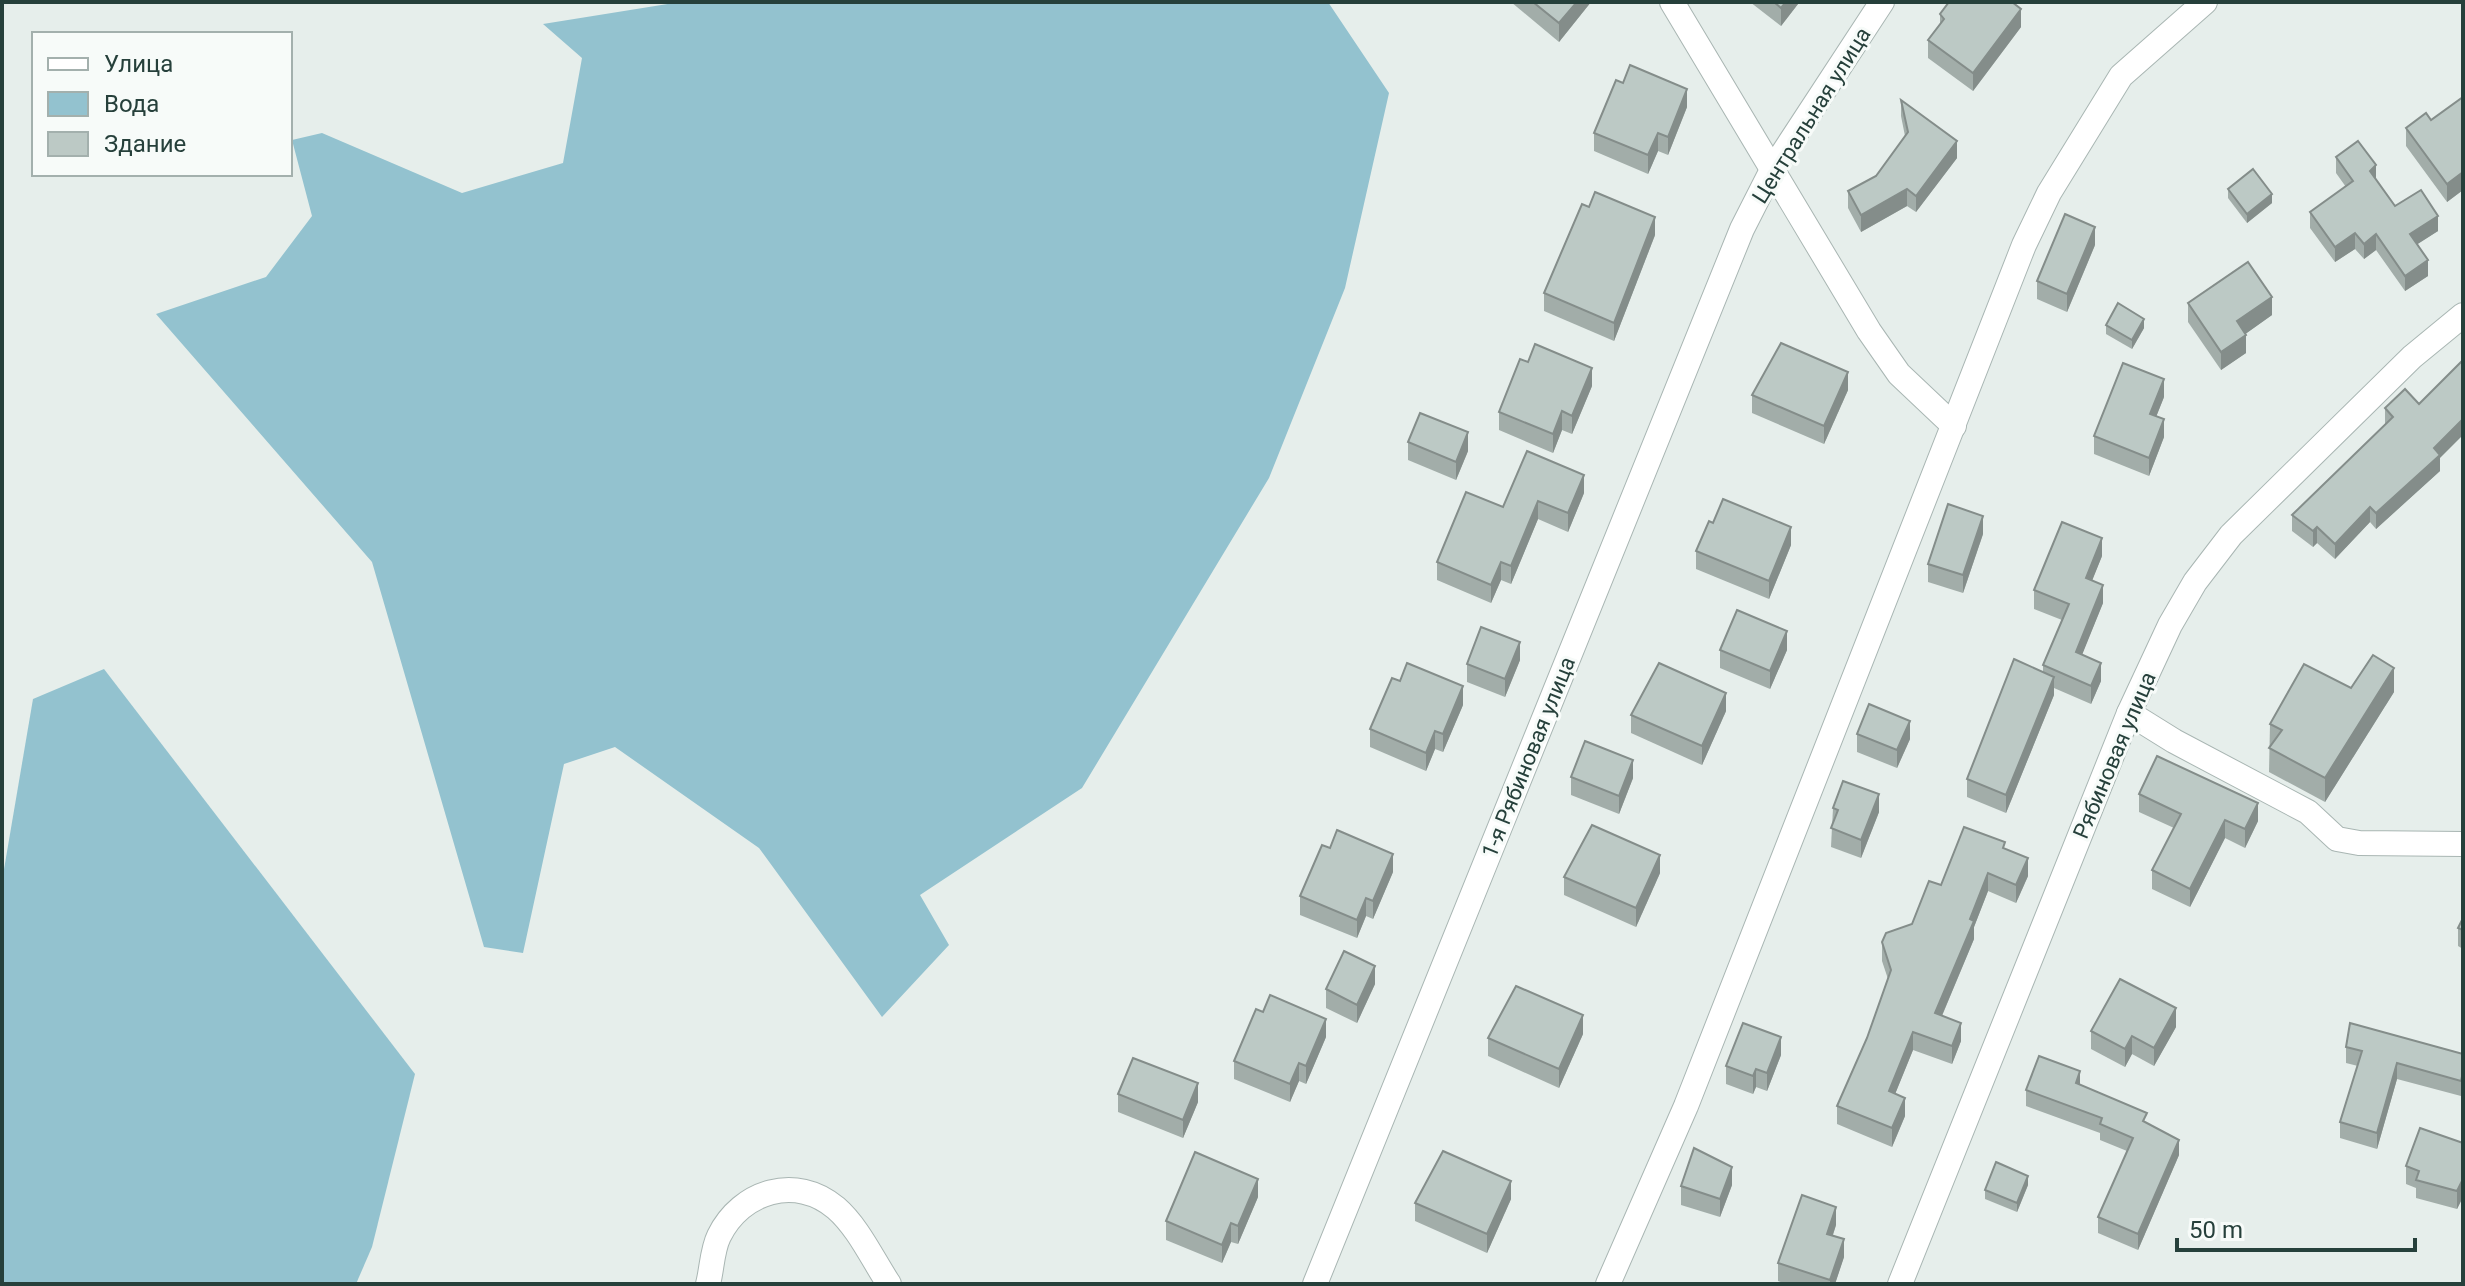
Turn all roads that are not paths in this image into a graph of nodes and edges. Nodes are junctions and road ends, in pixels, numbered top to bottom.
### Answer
1 (1672, 2) edge
2 (1882, 2) edge
3 (2205, 2) edge
4 (1772, 170) junction
5 (1742, 229) joint
6 (2463, 315) edge
7 (1954, 426) junction
8 (2129, 713) junction
9 (2463, 844) edge
10 (708, 1284) edge
11 (889, 1284) edge
12 (1315, 1284) edge
13 (1608, 1284) edge
14 (1900, 1284) edge

1 - 4 street
2 - 4 street, Центральная улица
3 - 7 street
4 - 5 street, Центральная улица
4 - 7 street
5 - 12 street, 1-я Рябиновая улица
6 - 8 street, Рябиновая улица
7 - 13 street
8 - 9 street
8 - 14 street, Рябиновая улица
10 - 11 street

